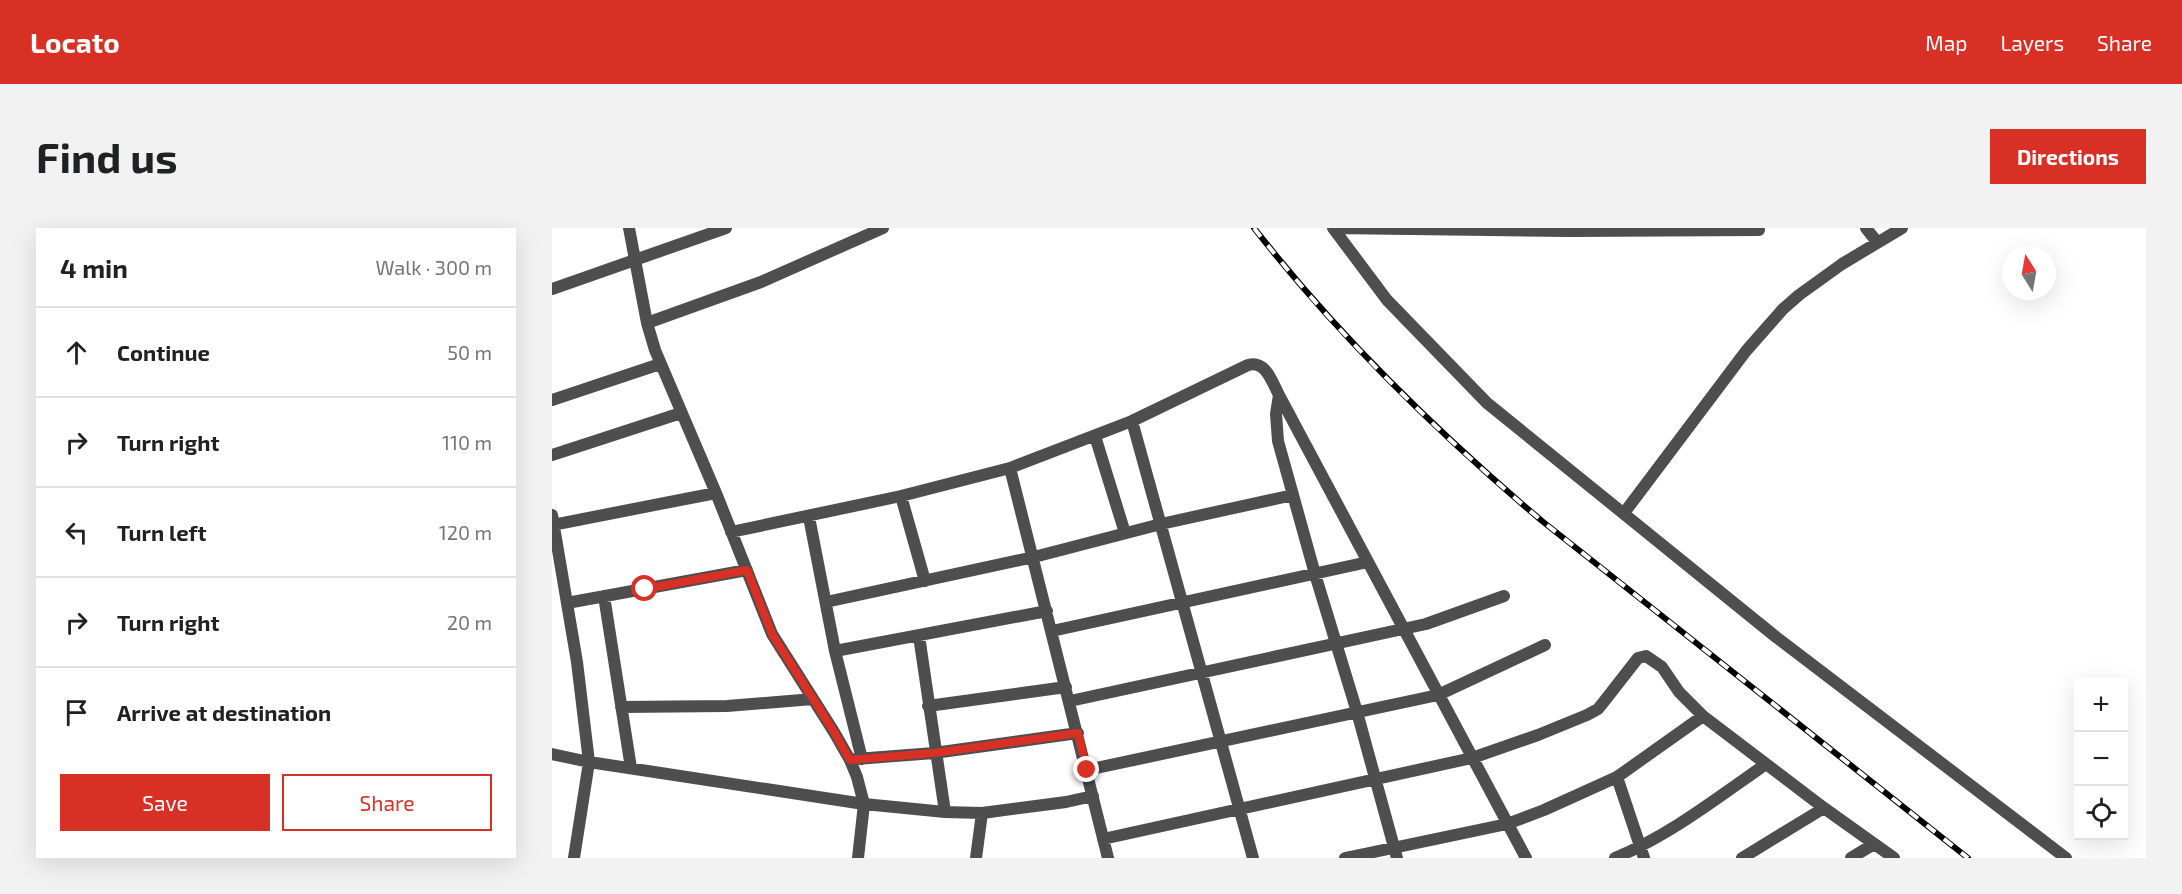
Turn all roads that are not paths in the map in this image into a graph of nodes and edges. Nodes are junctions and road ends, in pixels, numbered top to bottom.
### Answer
1 (629, 228) edge
2 (726, 228) edge
3 (883, 228) edge
4 (1333, 228) edge
5 (1866, 228) edge
6 (1902, 228) edge
7 (1630, 230) edge
8 (1759, 230) dead end
9 (702, 232) edge
10 (1877, 242) junction
11 (634, 259) junction
12 (552, 289) edge
13 (647, 324) junction
14 (660, 364) junction
15 (1279, 395) junction
16 (552, 400) edge
17 (681, 413) junction
18 (1132, 421) junction
19 (1095, 436) junction
20 (552, 455) edge
21 (1010, 468) junction
22 (716, 493) junction
23 (1293, 495) junction
24 (901, 496) junction
25 (1624, 513) junction
26 (810, 517) junction
27 (553, 521) edge
28 (1161, 524) junction
29 (731, 532) junction
30 (1125, 533) junction
31 (1034, 557) junction
32 (1368, 562) junction
33 (747, 570) junction
34 (1315, 573) junction
35 (925, 581) junction
36 (604, 596) junction
37 (1504, 596) dead end
38 (552, 597) edge
39 (566, 599) junction
40 (826, 602) junction
41 (1183, 603) junction
42 (1047, 611) junction
43 (1403, 629) junction
44 (1052, 631) junction
45 (919, 636) junction
46 (1337, 643) junction
47 (1545, 645) dead end
48 (835, 651) junction
49 (1202, 672) junction
50 (1066, 687) junction
51 (1438, 695) junction
52 (813, 699) junction
53 (1070, 701) junction
54 (928, 706) junction
55 (621, 707) junction
56 (1357, 712) junction
57 (1703, 716) junction
58 (1078, 733) junction
59 (1221, 741) junction
60 (934, 753) junction
61 (552, 754) edge
62 (1472, 758) junction
63 (856, 759) junction
64 (589, 762) junction
65 (1766, 764) junction
66 (631, 768) junction
67 (1087, 770) junction
68 (1617, 777) junction
69 (1376, 779) junction
70 (1093, 796) junction
71 (864, 804) junction
72 (1824, 808) junction
73 (1240, 809) junction
74 (945, 812) junction
75 (982, 813) junction
76 (1507, 824) junction
77 (1103, 839) junction
78 (1874, 843) junction
79 (1396, 853) edge
80 (1641, 853) edge
81 (574, 858) edge
82 (858, 858) edge
83 (976, 858) edge
84 (1108, 858) edge
85 (1253, 858) edge
86 (1345, 858) edge
87 (1526, 858) edge
88 (1615, 858) edge
89 (1743, 858) edge
90 (1851, 858) edge
91 (1894, 858) edge
92 (2066, 858) edge

1 - 11 street
2 - 9 street
3 - 13 street
4 - 7 street
4 - 25 street
5 - 10 street
6 - 10 street
7 - 8 street
9 - 11 street
10 - 25 street
11 - 12 street
11 - 13 street
13 - 14 street
14 - 16 street
14 - 17 street
15 - 18 street
15 - 23 street
15 - 32 street
17 - 20 street
17 - 22 street
18 - 19 street
18 - 28 street
19 - 21 street
19 - 30 street
21 - 24 street
21 - 31 street
22 - 27 street
22 - 29 street
23 - 28 street
23 - 34 street
24 - 26 street
24 - 35 street
25 - 92 street
26 - 29 street
26 - 40 street
27 - 39 street
28 - 30 street
28 - 41 street
29 - 33 street
30 - 31 street
31 - 35 street
31 - 42 street
32 - 34 street
32 - 43 street
33 - 36 street
33 - 52 street
34 - 41 street
34 - 46 street
35 - 40 street
36 - 39 street
36 - 55 street
37 - 43 street
38 - 39 street
39 - 64 street
40 - 48 street
41 - 44 street
41 - 49 street
42 - 44 street
42 - 45 street
43 - 46 street
43 - 51 street
44 - 50 street
45 - 48 street
45 - 54 street
46 - 49 street
46 - 56 street
47 - 51 street
48 - 63 street
49 - 53 street
49 - 59 street
50 - 53 street
50 - 54 street
51 - 56 street
51 - 62 street
52 - 55 street
52 - 63 street
53 - 58 street
54 - 60 street
55 - 66 street
56 - 59 street
56 - 69 street
57 - 62 street
57 - 65 street
57 - 68 street
58 - 60 street
58 - 67 street
59 - 67 street
59 - 73 street
60 - 63 street
60 - 74 street
61 - 64 street
62 - 69 street
62 - 76 street
63 - 71 street
64 - 66 street
64 - 81 street
65 - 72 street
65 - 80 street
66 - 71 street
67 - 70 street
68 - 76 street
68 - 80 street
69 - 73 street
69 - 79 street
70 - 75 street
70 - 77 street
71 - 74 street
71 - 82 street
72 - 78 street
72 - 89 street
73 - 77 street
73 - 85 street
74 - 75 street
75 - 83 street
76 - 79 street
76 - 87 street
77 - 84 street
78 - 90 street
78 - 91 street
79 - 86 street
80 - 88 street

